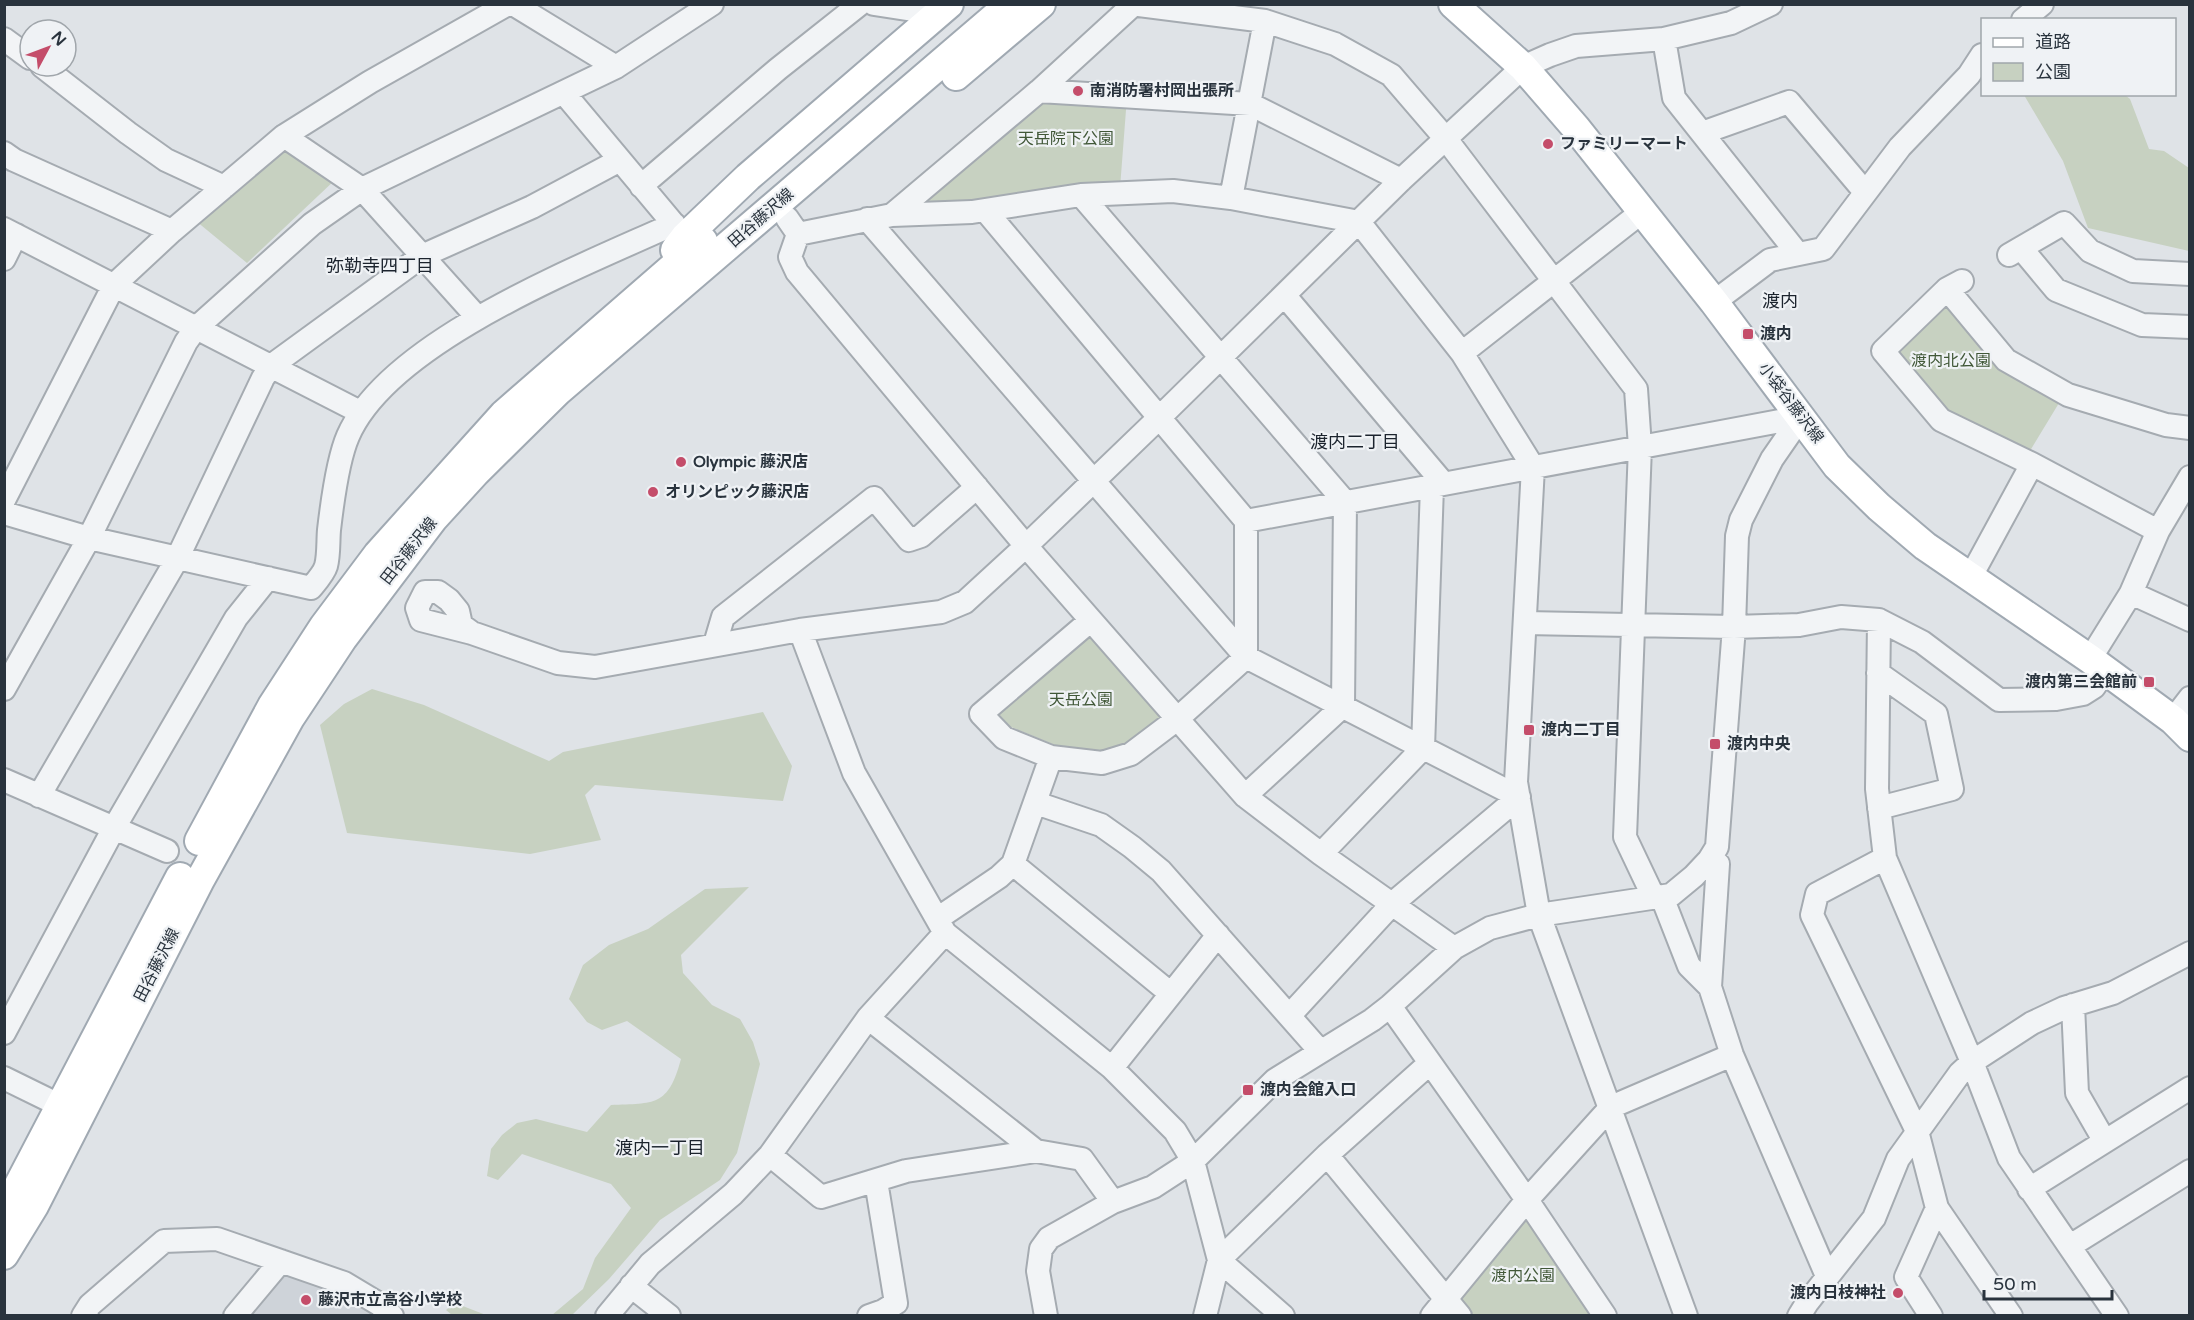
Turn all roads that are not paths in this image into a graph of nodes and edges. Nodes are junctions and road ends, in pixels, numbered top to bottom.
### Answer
1 (511, 4) edge
2 (712, 4) edge
3 (860, 4) edge
4 (874, 4) edge
5 (981, 4) edge
6 (1010, 4) edge
7 (1041, 4) edge
8 (1453, 4) edge
9 (1771, 4) edge
10 (2042, 4) edge
11 (1132, 5) edge
12 (944, 9) edge
13 (2025, 18) edge
14 (1265, 21) junction
15 (4, 39) edge
16 (1664, 39) junction
17 (18, 49) edge
18 (1981, 58) edge
19 (616, 67) junction
20 (1523, 67) junction
21 (57, 78) edge
22 (1039, 90) junction
23 (564, 93) junction
24 (1250, 104) junction
25 (1702, 133) junction
26 (284, 136) junction
27 (1446, 139) junction
28 (4, 153) edge
29 (620, 160) junction
30 (1401, 180) junction
31 (641, 186) junction
32 (224, 187) junction
33 (362, 189) junction
34 (1865, 192) junction
35 (1081, 195) junction
36 (1231, 198) junction
37 (985, 210) junction
38 (1643, 211) junction
39 (892, 215) junction
40 (867, 219) junction
41 (1359, 222) junction
42 (793, 226) junction
43 (172, 231) junction
44 (679, 231) junction
45 (10, 232) edge
46 (1798, 254) junction
47 (422, 256) junction
48 (4, 259) edge
49 (2190, 274) edge
50 (1554, 281) junction
51 (114, 285) junction
52 (1285, 296) junction
53 (631, 302) junction
54 (1714, 302) junction
55 (477, 317) junction
56 (2190, 327) edge
57 (196, 328) junction
58 (1462, 353) junction
59 (1220, 357) junction
60 (271, 366) junction
61 (558, 391) junction
62 (360, 412) junction
63 (1160, 417) junction
64 (1801, 417) junction
65 (2190, 428) edge
66 (1640, 447) junction
67 (2032, 464) junction
68 (1533, 467) junction
69 (1095, 480) junction
70 (2189, 480) edge
71 (1438, 485) junction
72 (977, 487) junction
73 (4, 500) edge
74 (1345, 502) junction
75 (4, 513) edge
76 (1246, 521) junction
77 (2158, 531) junction
78 (89, 538) junction
79 (1026, 546) junction
80 (177, 559) junction
81 (268, 578) junction
82 (1970, 578) junction
83 (2131, 593) junction
84 (1880, 620) junction
85 (2190, 620) edge
86 (1090, 621) junction
87 (1525, 623) junction
88 (1632, 626) junction
89 (1734, 627) junction
90 (800, 630) junction
91 (472, 633) dead end
92 (715, 644) junction
93 (1246, 657) junction
94 (2098, 665) junction
95 (1878, 674) junction
96 (4, 690) edge
97 (1343, 706) junction
98 (2184, 718) edge
99 (1176, 720) junction
100 (1423, 748) junction
101 (1051, 757) junction
102 (6, 784) edge
103 (39, 796) junction
104 (1245, 796) junction
105 (1519, 797) junction
106 (1036, 803) junction
107 (1880, 808) junction
108 (114, 828) junction
109 (167, 851) dead end
110 (1321, 854) junction
111 (1885, 858) junction
112 (1709, 860) junction
113 (1013, 864) junction
114 (1658, 897) junction
115 (1392, 904) junction
116 (1539, 915) junction
117 (941, 926) junction
118 (1218, 935) junction
119 (1454, 948) junction
120 (2190, 953) edge
121 (1710, 987) junction
122 (1170, 993) junction
123 (2073, 1005) junction
124 (1390, 1006) junction
125 (1290, 1015) junction
126 (868, 1018) junction
127 (4, 1032) edge
128 (1320, 1051) junction
129 (1732, 1055) junction
130 (1972, 1062) junction
131 (1430, 1063) junction
132 (1112, 1068) junction
133 (4, 1078) edge
134 (2190, 1088) edge
135 (59, 1105) junction
136 (1611, 1107) junction
137 (1917, 1131) junction
138 (2104, 1140) junction
139 (1036, 1151) junction
140 (770, 1155) junction
141 (1327, 1155) junction
142 (1193, 1161) junction
143 (2190, 1171) edge
144 (876, 1181) junction
145 (2029, 1189) junction
146 (1527, 1200) junction
147 (1113, 1202) junction
148 (1937, 1208) junction
149 (4, 1213) edge
150 (2070, 1246) junction
151 (4, 1255) edge
152 (1219, 1260) junction
153 (281, 1261) junction
154 (1827, 1276) junction
155 (631, 1286) junction
156 (1445, 1297) junction
157 (1806, 1311) edge
158 (83, 1316) edge
159 (235, 1316) edge
160 (392, 1316) edge
161 (607, 1316) edge
162 (669, 1316) edge
163 (869, 1316) edge
164 (1046, 1316) edge
165 (1205, 1316) edge
166 (1283, 1316) edge
167 (1432, 1316) edge
168 (1461, 1316) edge
169 (1605, 1316) edge
170 (1686, 1316) edge
171 (1930, 1316) edge
172 (2011, 1316) edge
173 (2117, 1316) edge

1 - 19 street
1 - 26 street
2 - 19 street
3 - 31 street
4 - 12 street
5 - 53 main road, 田谷藤沢線
6 - 61 main road, 田谷藤沢線
7 - 42 main road
8 - 20 main road, 小袋谷藤沢線
9 - 16 street
10 - 13 street
11 - 14 street
11 - 22 street
12 - 44 main road
14 - 24 street
14 - 27 street
15 - 17 street
16 - 20 street
16 - 25 street
18 - 34 street
19 - 23 street
20 - 27 street
20 - 38 main road, 小袋谷藤沢線
21 - 32 street
22 - 24 street
22 - 39 street
23 - 29 street
23 - 33 street
24 - 30 street
24 - 36 street
25 - 34 street
25 - 46 street
26 - 32 street
26 - 33 street
27 - 30 street
27 - 50 street
28 - 43 street
29 - 31 street
29 - 47 street
30 - 41 street
31 - 44 street
32 - 43 street
33 - 47 street
33 - 57 street
34 - 46 street
35 - 36 street
35 - 37 street
35 - 59 street
36 - 41 street
37 - 39 street
37 - 63 street
38 - 50 street
38 - 54 main road, 小袋谷藤沢線
39 - 40 street
40 - 42 street
40 - 69 street
41 - 52 street
41 - 58 street
42 - 61 main road
42 - 72 street
43 - 51 street
44 - 53 main road
44 - 55 street
45 - 48 street
45 - 51 street
46 - 54 street
47 - 55 street
47 - 60 street
49 - 56 street
50 - 58 street
50 - 66 street
51 - 57 street
51 - 73 street
52 - 59 street
52 - 71 street
53 - 135 main road, 田谷藤沢線
54 - 64 main road, 小袋谷藤沢線
55 - 62 street
57 - 60 street
57 - 78 street
58 - 68 street
59 - 63 street
59 - 74 street
60 - 62 street
60 - 80 street
61 - 151 main road, 田谷藤沢線
62 - 81 street
63 - 69 street
63 - 76 street
64 - 66 street
64 - 82 main road, 小袋谷藤沢線
64 - 89 street
65 - 67 street
66 - 68 street
66 - 88 street
67 - 77 street
67 - 82 street
68 - 71 street
68 - 87 street
69 - 79 street
69 - 93 street
70 - 77 street
71 - 74 street
71 - 100 street
72 - 79 street
72 - 92 street
74 - 76 street
74 - 97 street
75 - 78 street
76 - 93 street
77 - 83 street
78 - 80 street
78 - 96 street
79 - 86 street
79 - 90 street
80 - 81 street
80 - 103 street
81 - 108 street
82 - 94 main road, 小袋谷藤沢線
83 - 85 street
83 - 94 street
84 - 89 street
84 - 94 street
84 - 95 street
86 - 99 street
86 - 101 street
87 - 88 street
87 - 105 street
88 - 89 street
88 - 114 street
89 - 112 street
90 - 92 street
90 - 117 street
91 - 92 street
93 - 97 street
93 - 99 street
94 - 98 main road, 小袋谷藤沢線
95 - 107 street
95 - 107 street
97 - 100 street
97 - 104 street
99 - 101 street
99 - 104 street
100 - 105 street
100 - 110 street
101 - 106 street
102 - 103 street
103 - 108 street
104 - 110 street
105 - 115 street
105 - 116 street
106 - 113 street
106 - 118 street
107 - 111 street
108 - 109 street
108 - 127 street
110 - 115 street
111 - 130 street
111 - 137 street
112 - 114 street
112 - 121 street
113 - 117 street
113 - 122 street
114 - 116 street
114 - 121 street
115 - 119 street
115 - 125 street
116 - 119 street
116 - 136 street
117 - 126 street
117 - 132 street
118 - 122 street
118 - 125 street
119 - 124 street
120 - 123 street
121 - 129 street
122 - 132 street
123 - 130 street
123 - 138 street
124 - 128 street
124 - 131 street
125 - 128 street
126 - 139 street
126 - 140 street
128 - 142 street
129 - 136 street
129 - 154 street
130 - 137 street
130 - 145 street
131 - 141 street
131 - 146 street
132 - 142 street
133 - 135 street
134 - 138 street
135 - 149 main road, 田谷藤沢線
136 - 146 street
136 - 170 street
137 - 148 street
137 - 154 street
138 - 145 street
139 - 144 street
139 - 147 street
140 - 144 street
140 - 155 street
141 - 152 street
141 - 156 street
142 - 147 street
142 - 152 street
143 - 150 street
144 - 163 street
145 - 150 street
146 - 156 street
146 - 169 street
147 - 164 street
148 - 171 street
148 - 172 street
150 - 173 street
152 - 165 street
152 - 166 street
153 - 158 street
153 - 159 street
153 - 160 street
154 - 157 street
155 - 161 street
155 - 162 street
156 - 167 street
156 - 168 street

